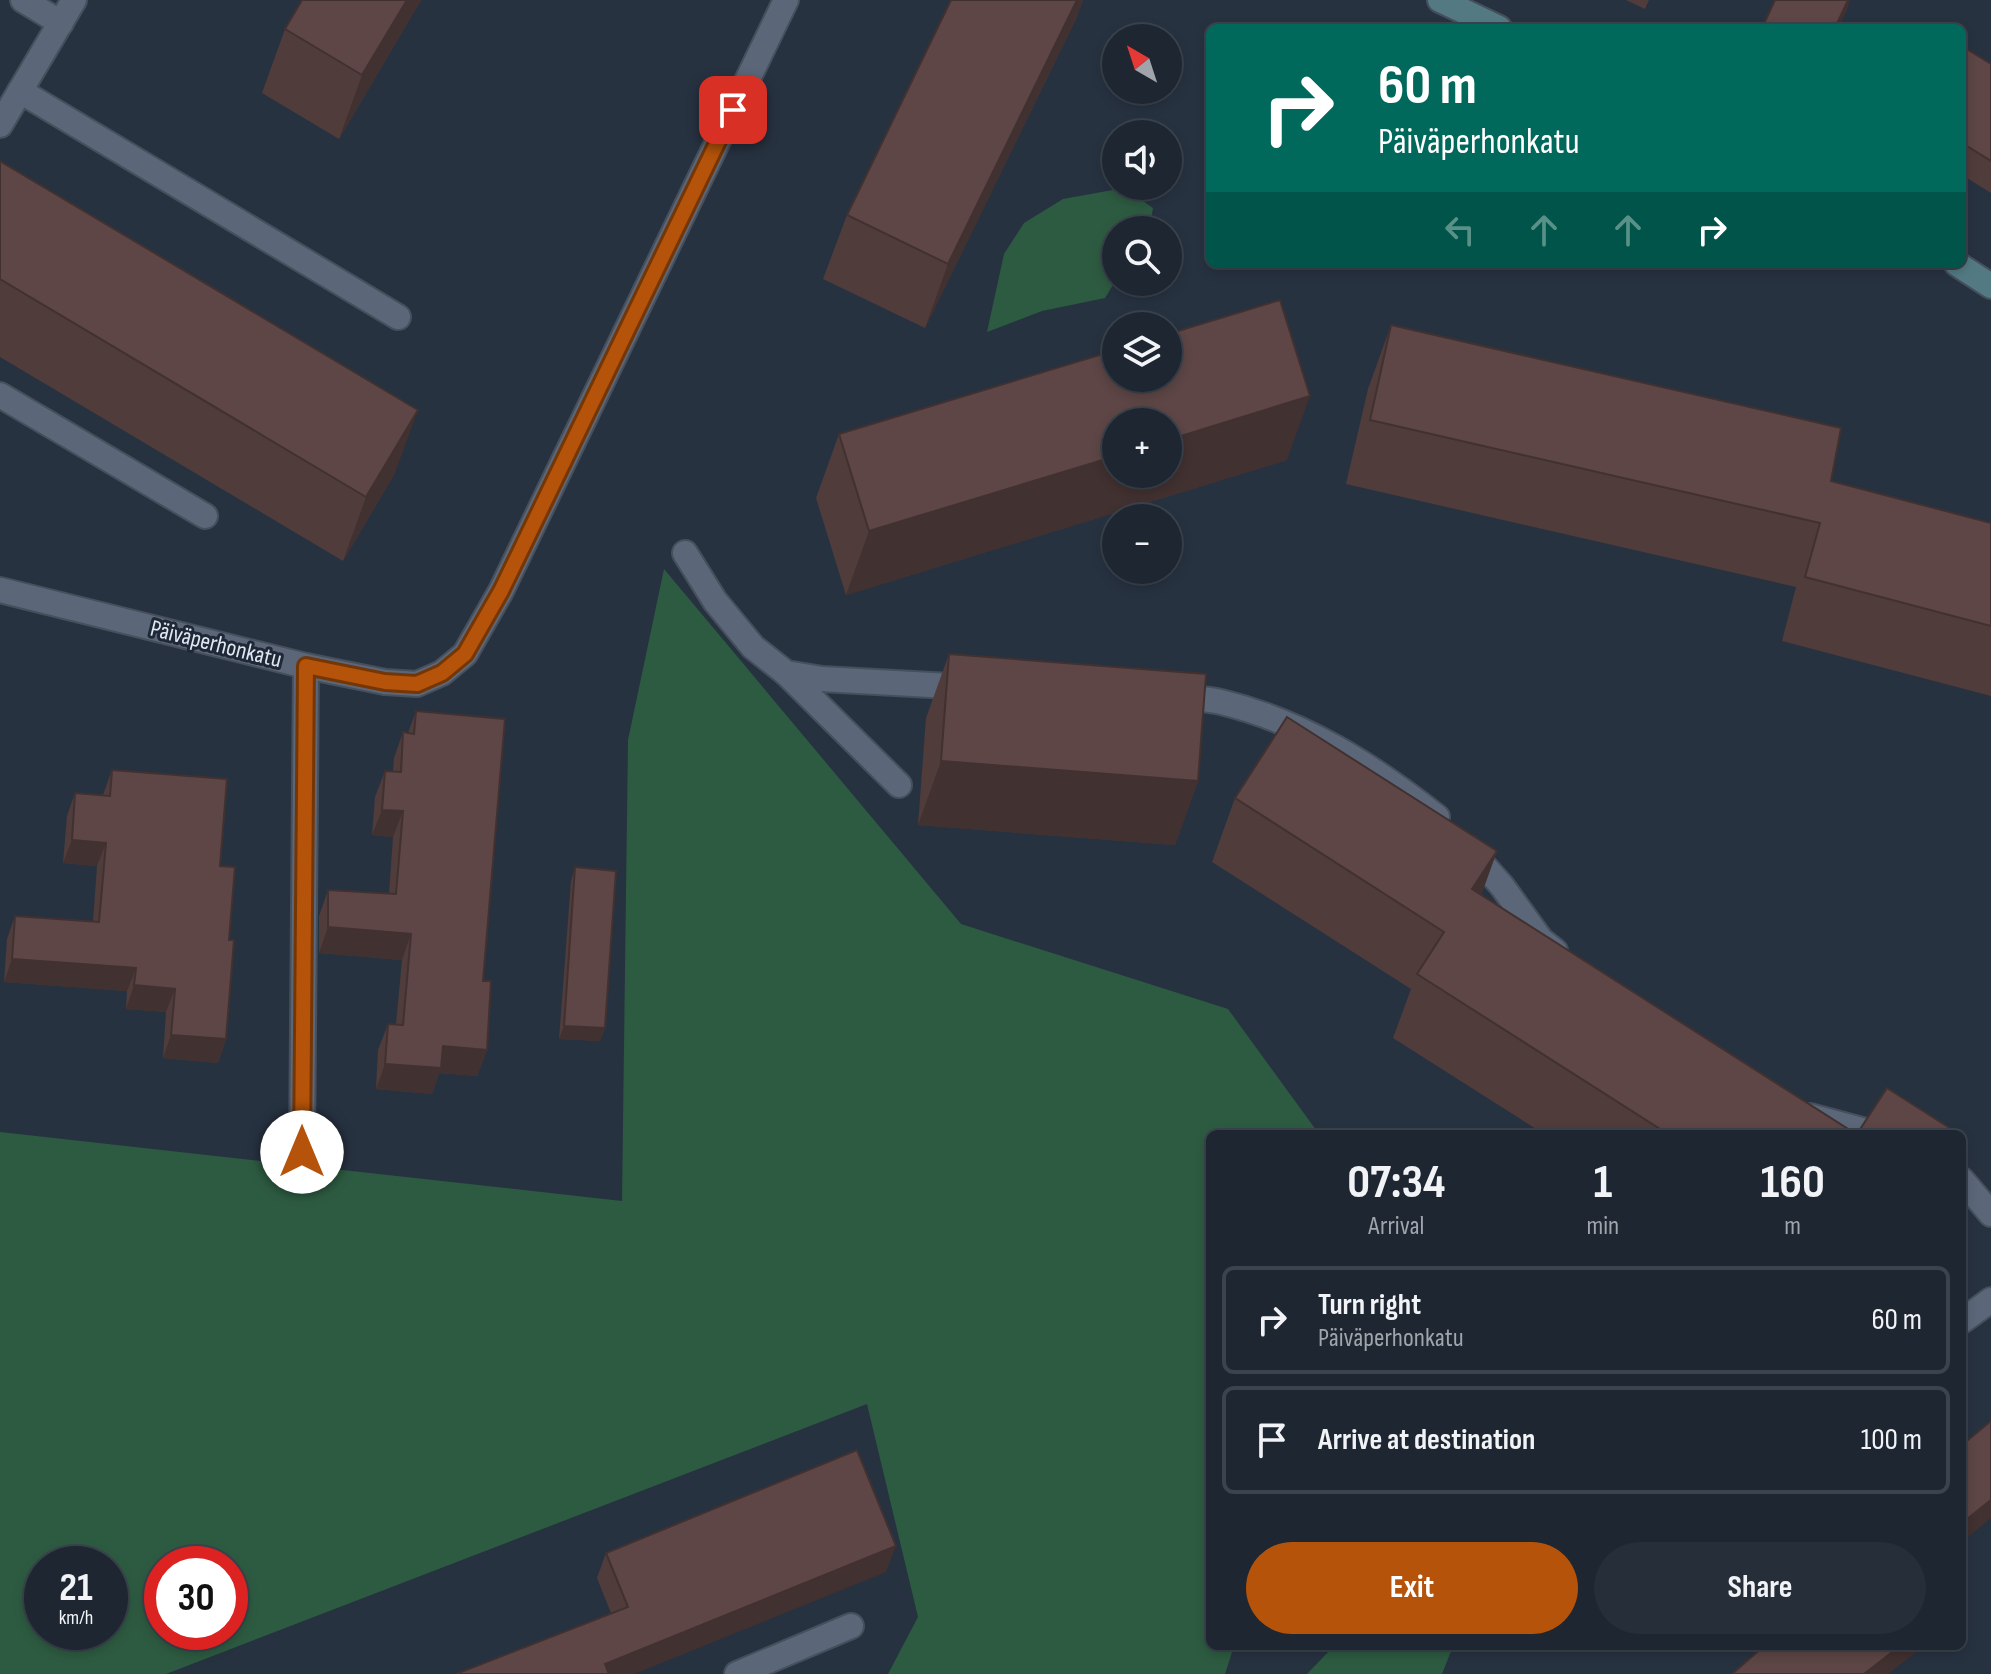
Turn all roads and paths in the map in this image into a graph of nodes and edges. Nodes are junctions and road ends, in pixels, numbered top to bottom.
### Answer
1 (23, 0) edge
2 (74, 0) edge
3 (786, 0) edge
4 (1440, 0) edge
5 (61, 23) junction
6 (1491, 24) edge
7 (20, 91) junction
8 (0, 125) edge
9 (1963, 268) edge
10 (1991, 286) edge
11 (398, 317) dead end
12 (0, 395) edge
13 (205, 516) dead end
14 (685, 553) dead end
15 (0, 590) edge
16 (306, 666) junction
17 (786, 673) junction
18 (986, 688) edge
19 (1157, 697) edge
20 (899, 785) dead end
21 (1574, 967) edge
22 (1785, 1102) edge
23 (1862, 1130) edge
24 (302, 1152) dead end
25 (1966, 1185) edge
26 (1991, 1214) edge
27 (1991, 1300) edge
28 (1966, 1318) edge
29 (851, 1626) dead end
30 (737, 1674) edge

1 - 5 street
2 - 5 street
3 - 16 street, Päiväperhonkatu
4 - 6 main road
5 - 7 street
7 - 8 street
7 - 11 street
9 - 10 main road
12 - 13 street
14 - 17 street
15 - 16 street, Päiväperhonkatu
16 - 24 street
17 - 18 street
17 - 20 street
19 - 21 street
22 - 23 street
25 - 26 street
27 - 28 street
29 - 30 street

